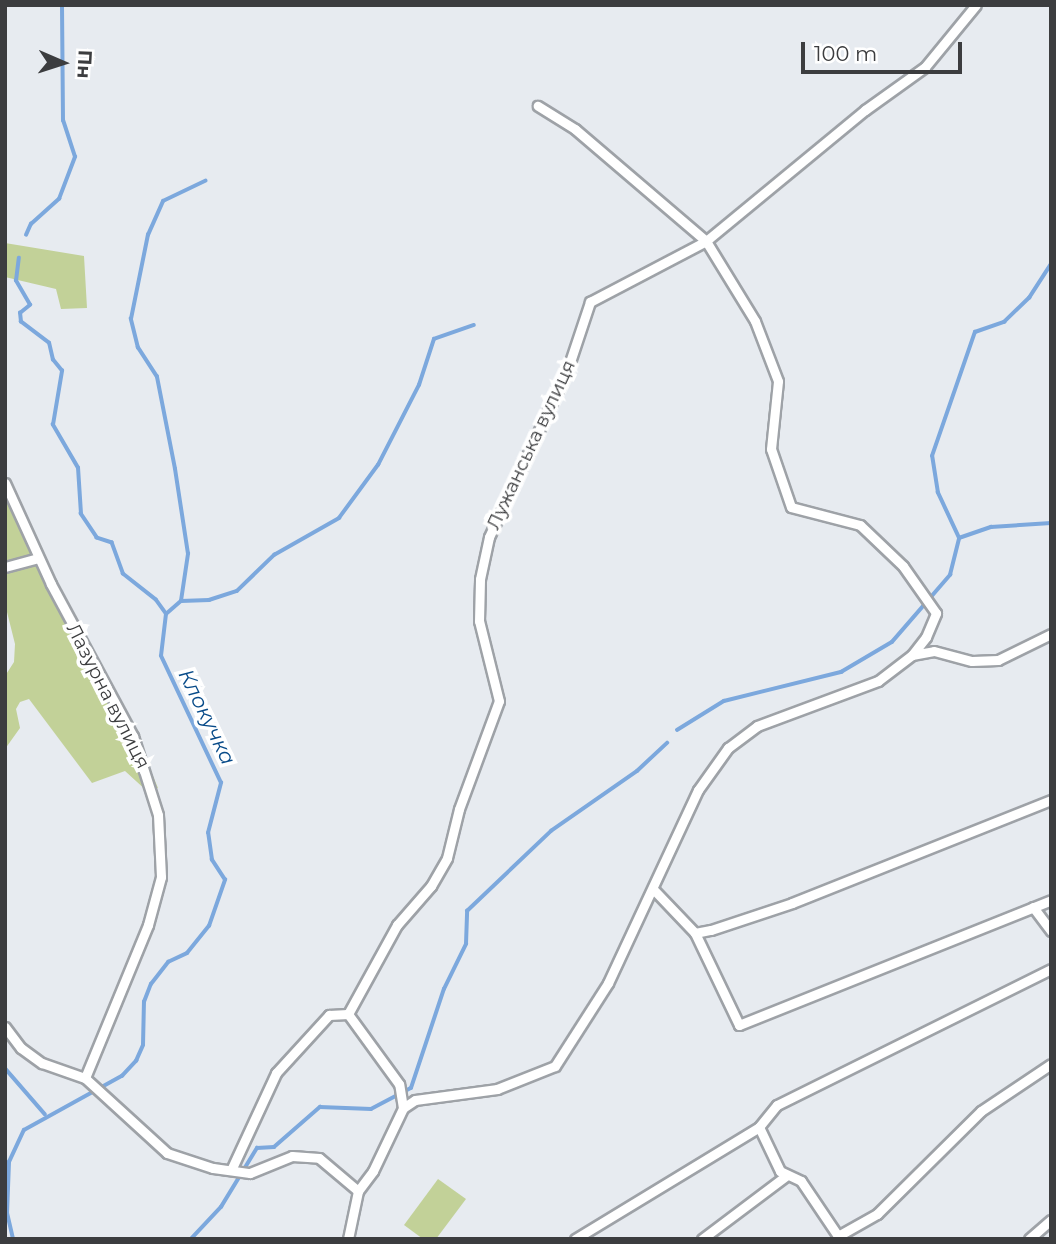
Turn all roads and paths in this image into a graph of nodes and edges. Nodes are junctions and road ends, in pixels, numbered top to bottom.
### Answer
1 (976, 5) edge
2 (538, 106) dead end
3 (706, 241) junction
4 (5, 483) edge
5 (38, 558) junction
6 (5, 567) edge
7 (1051, 634) edge
8 (912, 654) junction
9 (1051, 800) edge
10 (654, 890) junction
11 (1051, 900) edge
12 (1033, 907) junction
13 (1051, 931) edge
14 (695, 933) junction
15 (1051, 970) edge
16 (348, 1014) junction
17 (5, 1027) edge
18 (1051, 1064) edge
19 (85, 1078) junction
20 (403, 1108) junction
21 (759, 1127) junction
22 (234, 1170) junction
23 (786, 1176) junction
24 (358, 1191) junction
25 (1051, 1220) edge
26 (839, 1237) edge
27 (348, 1239) edge
28 (575, 1239) edge
29 (702, 1239) edge
30 (1029, 1239) edge

1 - 3 street, Лужанська вулиця
2 - 3 street
3 - 8 street
3 - 16 street, Лужанська вулиця
4 - 5 street, Лазурна вулиця
5 - 6 street
5 - 19 street, Лазурна вулиця
7 - 8 street
8 - 10 street
9 - 14 street
10 - 14 street
10 - 20 street
11 - 12 street
12 - 13 street
12 - 14 street
15 - 21 street
16 - 20 street
16 - 22 street
17 - 19 street
18 - 26 street
19 - 22 street
20 - 24 street
21 - 23 street
21 - 28 street
22 - 24 street
23 - 26 street
23 - 29 street
24 - 27 street
25 - 30 street

